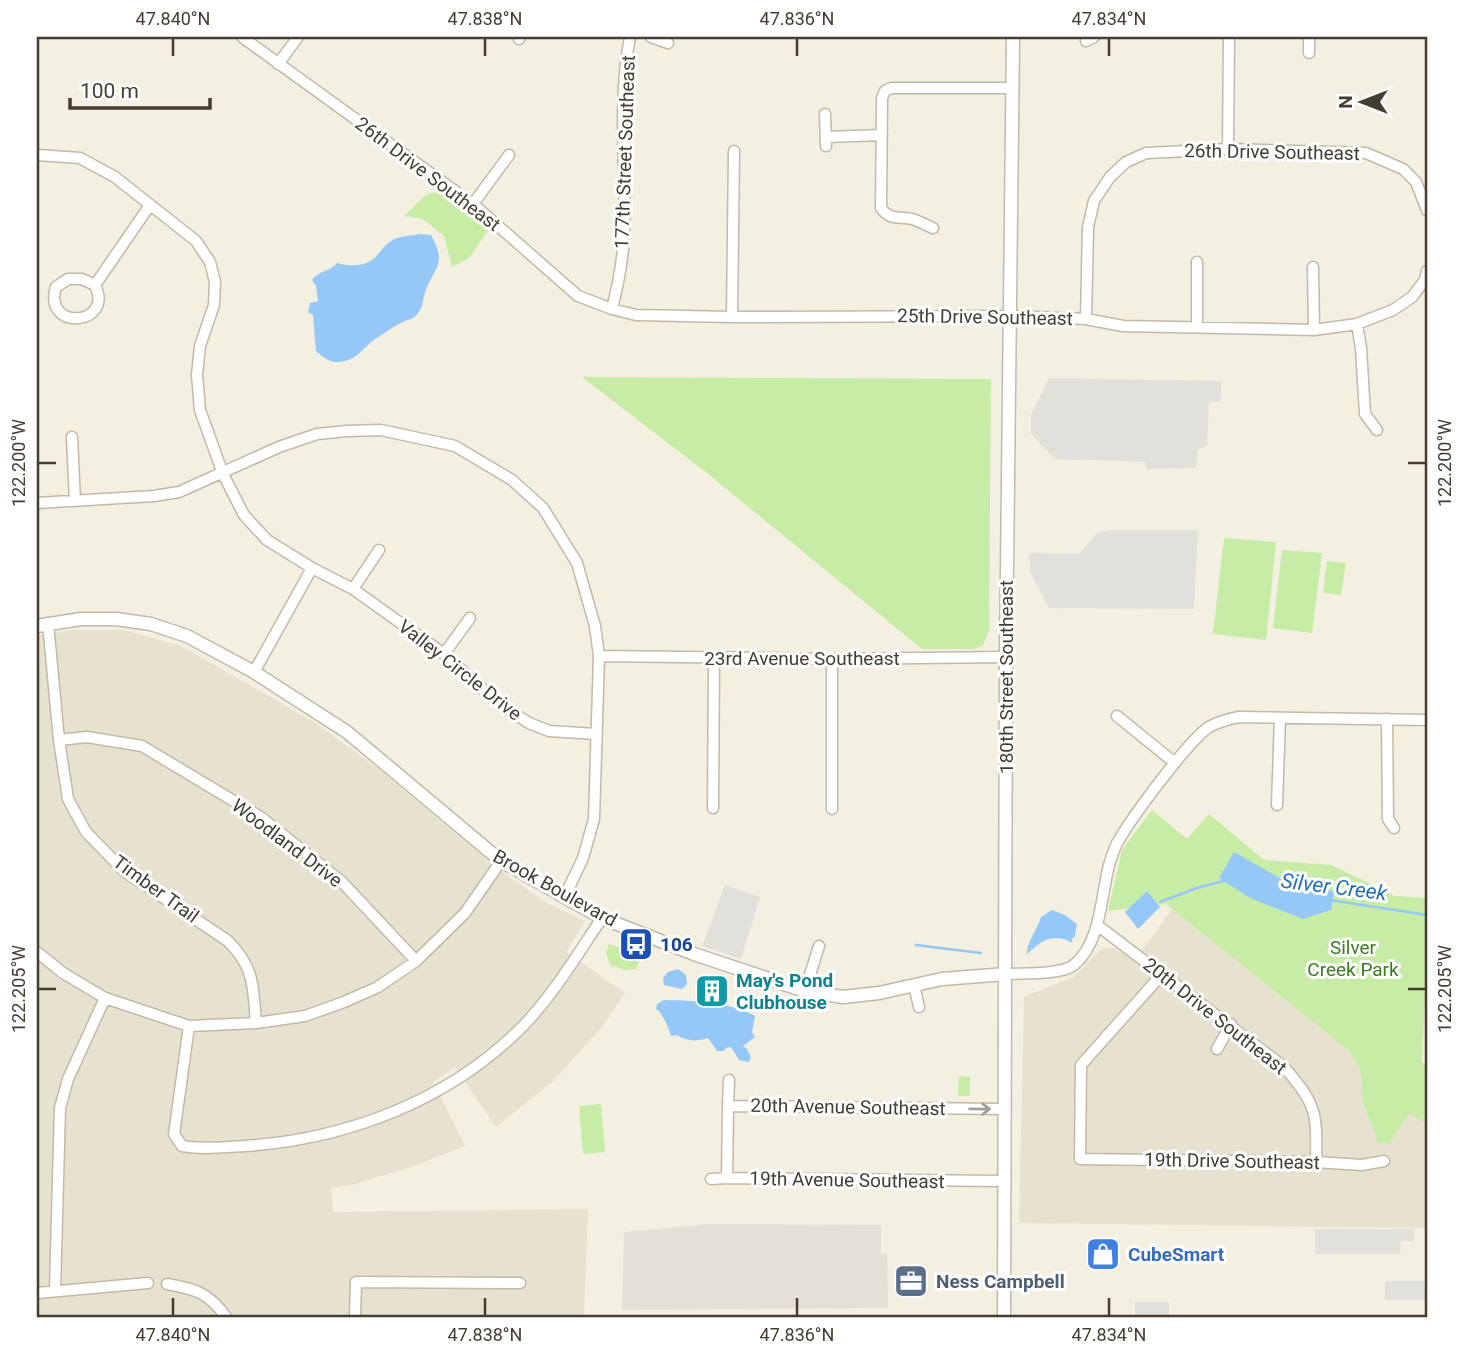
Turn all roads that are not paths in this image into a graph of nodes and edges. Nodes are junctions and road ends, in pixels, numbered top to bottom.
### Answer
1 (242, 37) edge
2 (298, 37) edge
3 (630, 37) edge
4 (652, 37) edge
5 (1013, 37) edge
6 (1229, 37) edge
7 (1310, 37) edge
8 (668, 43) dead end
9 (1309, 53) dead end
10 (278, 64) junction
11 (1013, 88) junction
12 (824, 114) dead end
13 (882, 135) junction
14 (1228, 149) junction
15 (734, 151) dead end
16 (37, 155) edge
17 (509, 155) dead end
18 (1427, 175) edge
19 (1416, 182) junction
20 (473, 204) junction
21 (150, 205) junction
22 (1427, 210) edge
23 (933, 228) dead end
24 (1197, 262) dead end
25 (1313, 267) dead end
26 (1427, 271) edge
27 (94, 285) junction
28 (612, 309) junction
29 (1011, 316) junction
30 (732, 317) junction
31 (1086, 319) junction
32 (1357, 324) junction
33 (1197, 327) junction
34 (1314, 330) junction
35 (1377, 430) dead end
36 (72, 437) dead end
37 (223, 474) junction
38 (75, 501) junction
39 (37, 503) edge
40 (379, 550) dead end
41 (312, 568) junction
42 (353, 589) junction
43 (470, 618) dead end
44 (43, 624) edge
45 (444, 654) junction
46 (599, 656) junction
47 (1006, 657) junction
48 (714, 659) junction
49 (832, 659) junction
50 (254, 672) junction
51 (1118, 716) dead end
52 (1280, 718) junction
53 (1387, 719) junction
54 (1427, 720) edge
55 (596, 734) junction
56 (58, 740) junction
57 (1175, 764) junction
58 (1277, 805) dead end
59 (713, 808) dead end
60 (832, 809) dead end
61 (1394, 828) dead end
62 (501, 862) junction
63 (564, 898) junction
64 (602, 918) junction
65 (1097, 925) junction
66 (819, 946) dead end
67 (37, 952) edge
68 (416, 961) junction
69 (1163, 973) junction
70 (1006, 974) junction
71 (914, 985) junction
72 (805, 991) junction
73 (105, 998) junction
74 (919, 1007) dead end
75 (256, 1023) junction
76 (1231, 1024) junction
77 (189, 1026) junction
78 (1217, 1049) dead end
79 (729, 1080) dead end
80 (728, 1106) junction
81 (1004, 1109) junction
82 (728, 1142) joint
83 (1384, 1161) dead end
84 (1316, 1162) junction
85 (727, 1178) junction
86 (711, 1179) dead end
87 (1003, 1181) junction
88 (148, 1283) dead end
89 (520, 1283) dead end
90 (167, 1284) dead end
91 (55, 1290) junction
92 (37, 1293) edge
93 (226, 1317) edge
94 (355, 1317) edge
95 (1004, 1317) edge

1 - 10 street, 26th Drive Southeast
2 - 10 street
3 - 28 street, 177th Street Southeast
4 - 8 street
5 - 11 street, 180th Street Southeast
6 - 14 street
7 - 9 street
10 - 20 street, 26th Drive Southeast
11 - 13 street
11 - 29 street, 180th Street Southeast
12 - 13 street
13 - 23 street
14 - 19 street, 26th Drive Southeast
14 - 31 street, 26th Drive Southeast
15 - 30 street
16 - 21 street
17 - 20 street
18 - 19 street
19 - 22 street
20 - 28 street, 26th Drive Southeast
21 - 27 street
21 - 37 street, Valley Circle Drive
24 - 33 street
25 - 34 street
26 - 32 street, 25th Drive Southeast
27 - 27 street
28 - 30 street, 25th Drive Southeast
29 - 30 street, 25th Drive Southeast
29 - 31 street, 25th Drive Southeast
29 - 47 street, 180th Street Southeast
31 - 33 street, 25th Drive Southeast
32 - 34 street, 25th Drive Southeast
32 - 35 street
33 - 34 street, 25th Drive Southeast
36 - 38 street
37 - 38 street
37 - 41 street, Valley Circle Drive
37 - 46 street
38 - 39 street
40 - 42 street
41 - 42 street, Valley Circle Drive
41 - 50 street
42 - 45 street, Valley Circle Drive
43 - 45 street
44 - 50 street, Brook Boulevard
44 - 56 street, Timber Trail
45 - 55 street, Valley Circle Drive
46 - 48 street, 23rd Avenue Southeast
46 - 55 street
47 - 49 street, 23rd Avenue Southeast
47 - 70 street, 180th Street Southeast
48 - 49 street, 23rd Avenue Southeast
48 - 59 street
49 - 60 street
50 - 62 street, Brook Boulevard
51 - 57 street
52 - 53 street
52 - 57 street
52 - 58 street
53 - 54 street
53 - 61 street
55 - 63 street
56 - 68 street, Woodland Drive
56 - 75 street, Timber Trail
57 - 65 street
62 - 63 street, Brook Boulevard
62 - 68 street
63 - 64 street, Brook Boulevard
64 - 72 street, Brook Boulevard
64 - 77 street
65 - 69 street, 20th Drive Southeast
65 - 70 street
66 - 72 street
67 - 73 street
68 - 75 street
69 - 76 street, 20th Drive Southeast
69 - 84 street, 19th Drive Southeast
70 - 71 street, Brook Boulevard
70 - 81 street, 180th Street Southeast
71 - 72 street, Brook Boulevard
71 - 74 street
73 - 77 street
73 - 91 street
75 - 77 street
76 - 78 street
76 - 84 street, 20th Drive Southeast
79 - 80 street
80 -> 81 street, 20th Avenue Southeast
80 - 82 street, 20th Avenue Southeast
81 - 87 street, 180th Street Southeast
82 - 85 street, 19th Avenue Southeast
83 - 84 street, 19th Drive Southeast
85 - 86 street
85 - 87 street, 19th Avenue Southeast
87 - 95 street, 180th Street Southeast
88 - 91 street
89 - 94 street
90 - 93 street
91 - 92 street

